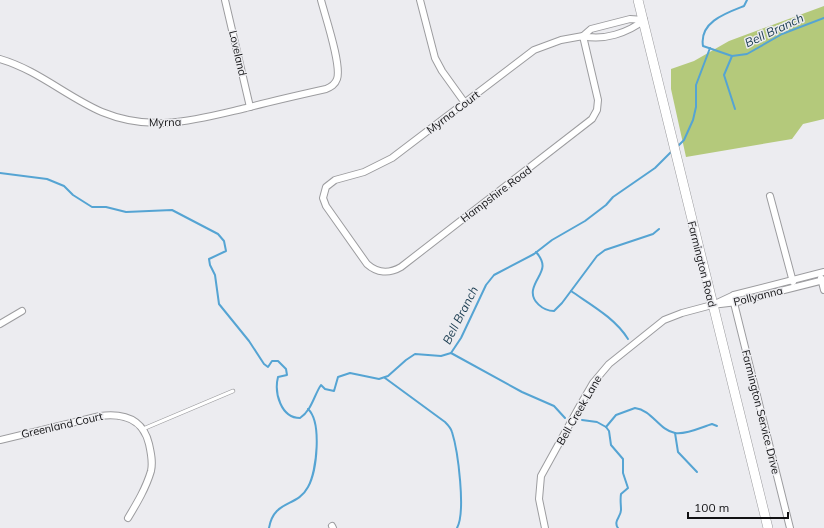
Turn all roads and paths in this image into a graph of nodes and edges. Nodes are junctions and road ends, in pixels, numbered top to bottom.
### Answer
1 (225, 0) edge
2 (321, 0) edge
3 (420, 0) edge
4 (638, 0) edge
5 (644, 20) junction
6 (583, 36) junction
7 (0, 59) edge
8 (465, 103) junction
9 (250, 106) junction
10 (324, 191) joint
11 (770, 196) dead end
12 (822, 272) edge
13 (792, 280) junction
14 (823, 280) edge
15 (794, 287) junction
16 (824, 290) edge
17 (734, 295) junction
18 (734, 303) junction
19 (712, 305) junction
20 (22, 311) dead end
21 (0, 324) edge
22 (233, 390) dead end
23 (144, 429) junction
24 (0, 440) edge
25 (128, 518) dead end
26 (545, 528) edge
27 (768, 528) edge
28 (790, 528) edge

1 - 9 street, Loveland
2 - 9 street, Myrna
3 - 8 street
4 - 5 main road, Farmington Road
5 - 6 street, Myrna Court
5 - 6 street, Myrna Court
5 - 19 main road, Farmington Road
6 - 8 street, Myrna Court
6 - 10 street, Hampshire Road
7 - 9 street, Myrna
8 - 10 street, Myrna Court
11 - 13 street
12 - 13 street, Pollyanna
12 - 14 street
13 - 15 street
13 - 17 street, Pollyanna
14 - 15 street, Pollyanna
14 - 16 street
15 - 18 street, Pollyanna
17 - 18 street, Farmington Service Drive
17 - 19 street, Pollyanna
18 - 19 street, Pollyanna
18 - 28 street, Farmington Service Drive
19 - 26 street, Bell Creek Lane
19 - 27 main road, Farmington Road
20 - 21 street
22 - 23 lane
23 - 24 street, Greenland Court
23 - 25 street

